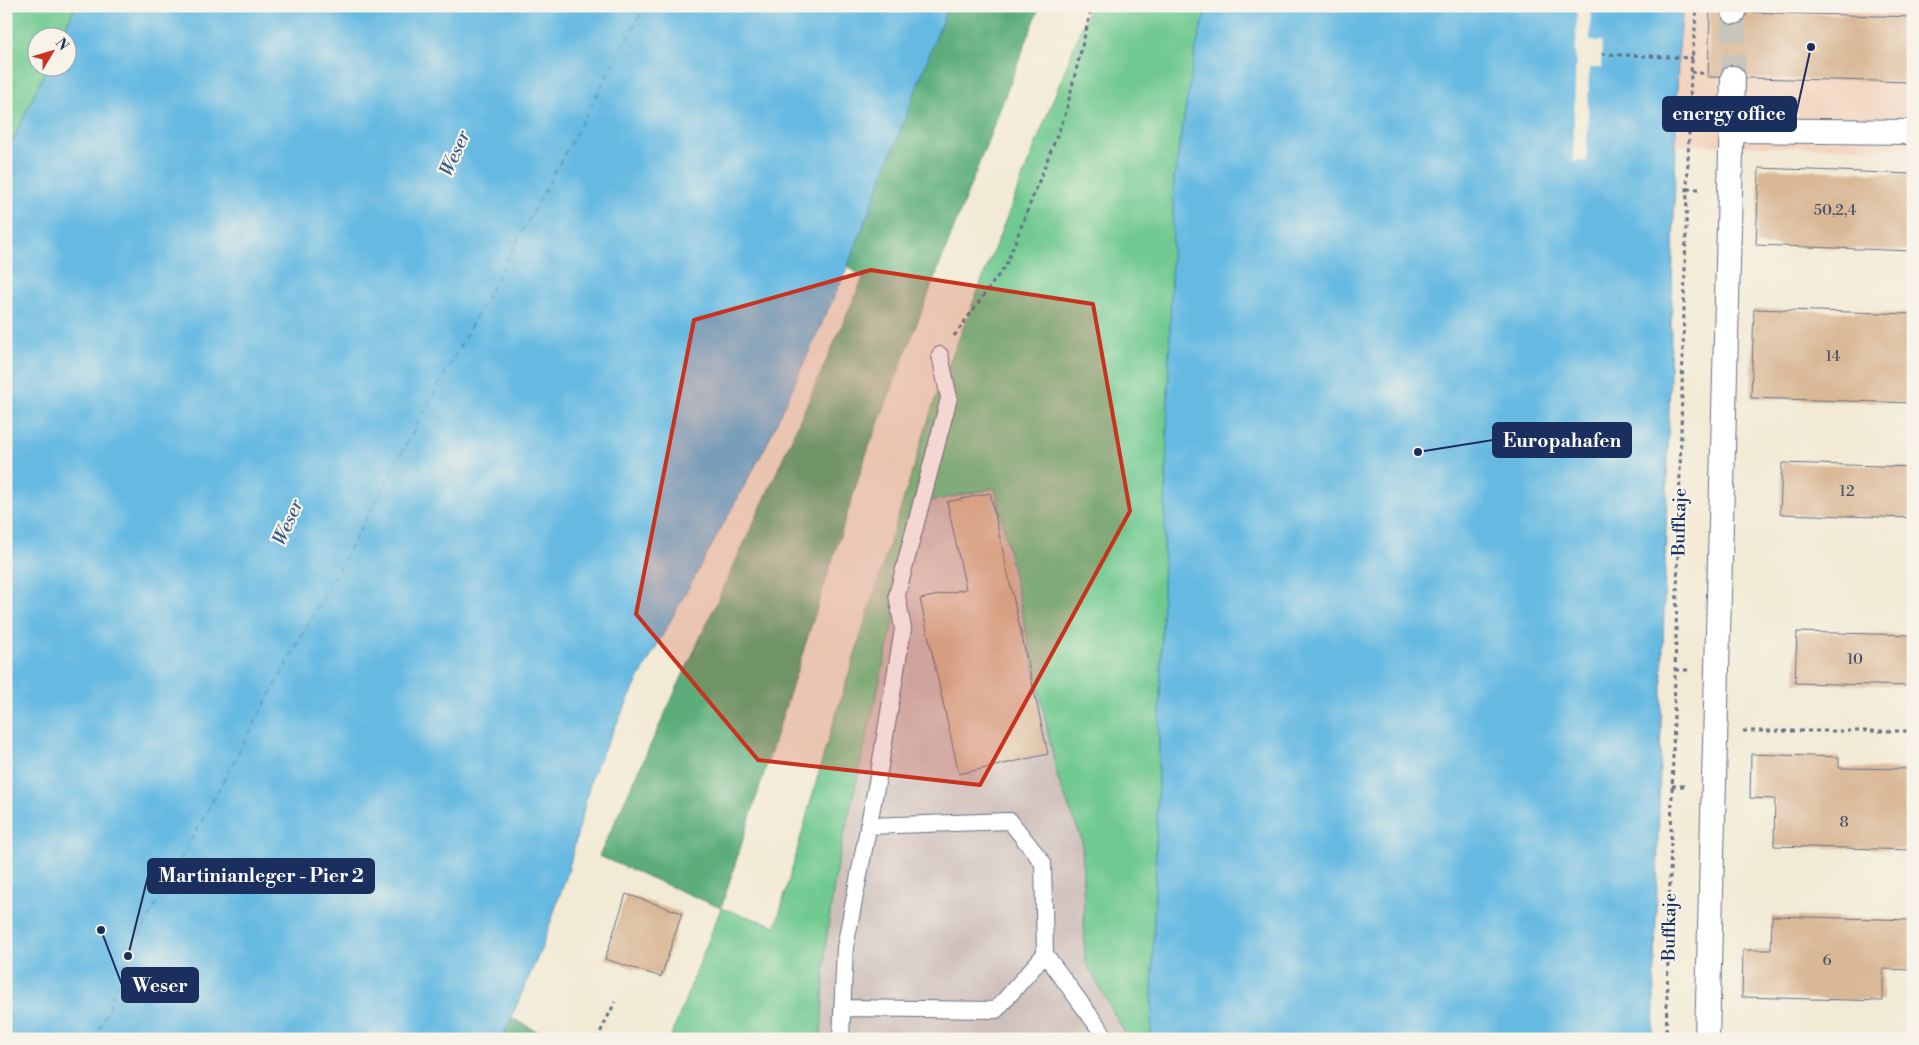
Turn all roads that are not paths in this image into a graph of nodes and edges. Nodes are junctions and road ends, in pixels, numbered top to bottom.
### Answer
1 (1733, 78) tunnel mouth
2 (1731, 130) junction
3 (1913, 132) edge
4 (940, 355) road end
5 (868, 826) junction
6 (1045, 954) junction
7 (842, 1008) junction
8 (841, 1039) edge
9 (1108, 1039) edge
10 (1706, 1039) edge

1 - 2 street
2 - 3 street
2 - 10 street
4 - 5 lane
5 - 6 lane
5 - 7 lane
6 - 7 lane
6 - 9 lane
7 - 8 lane

